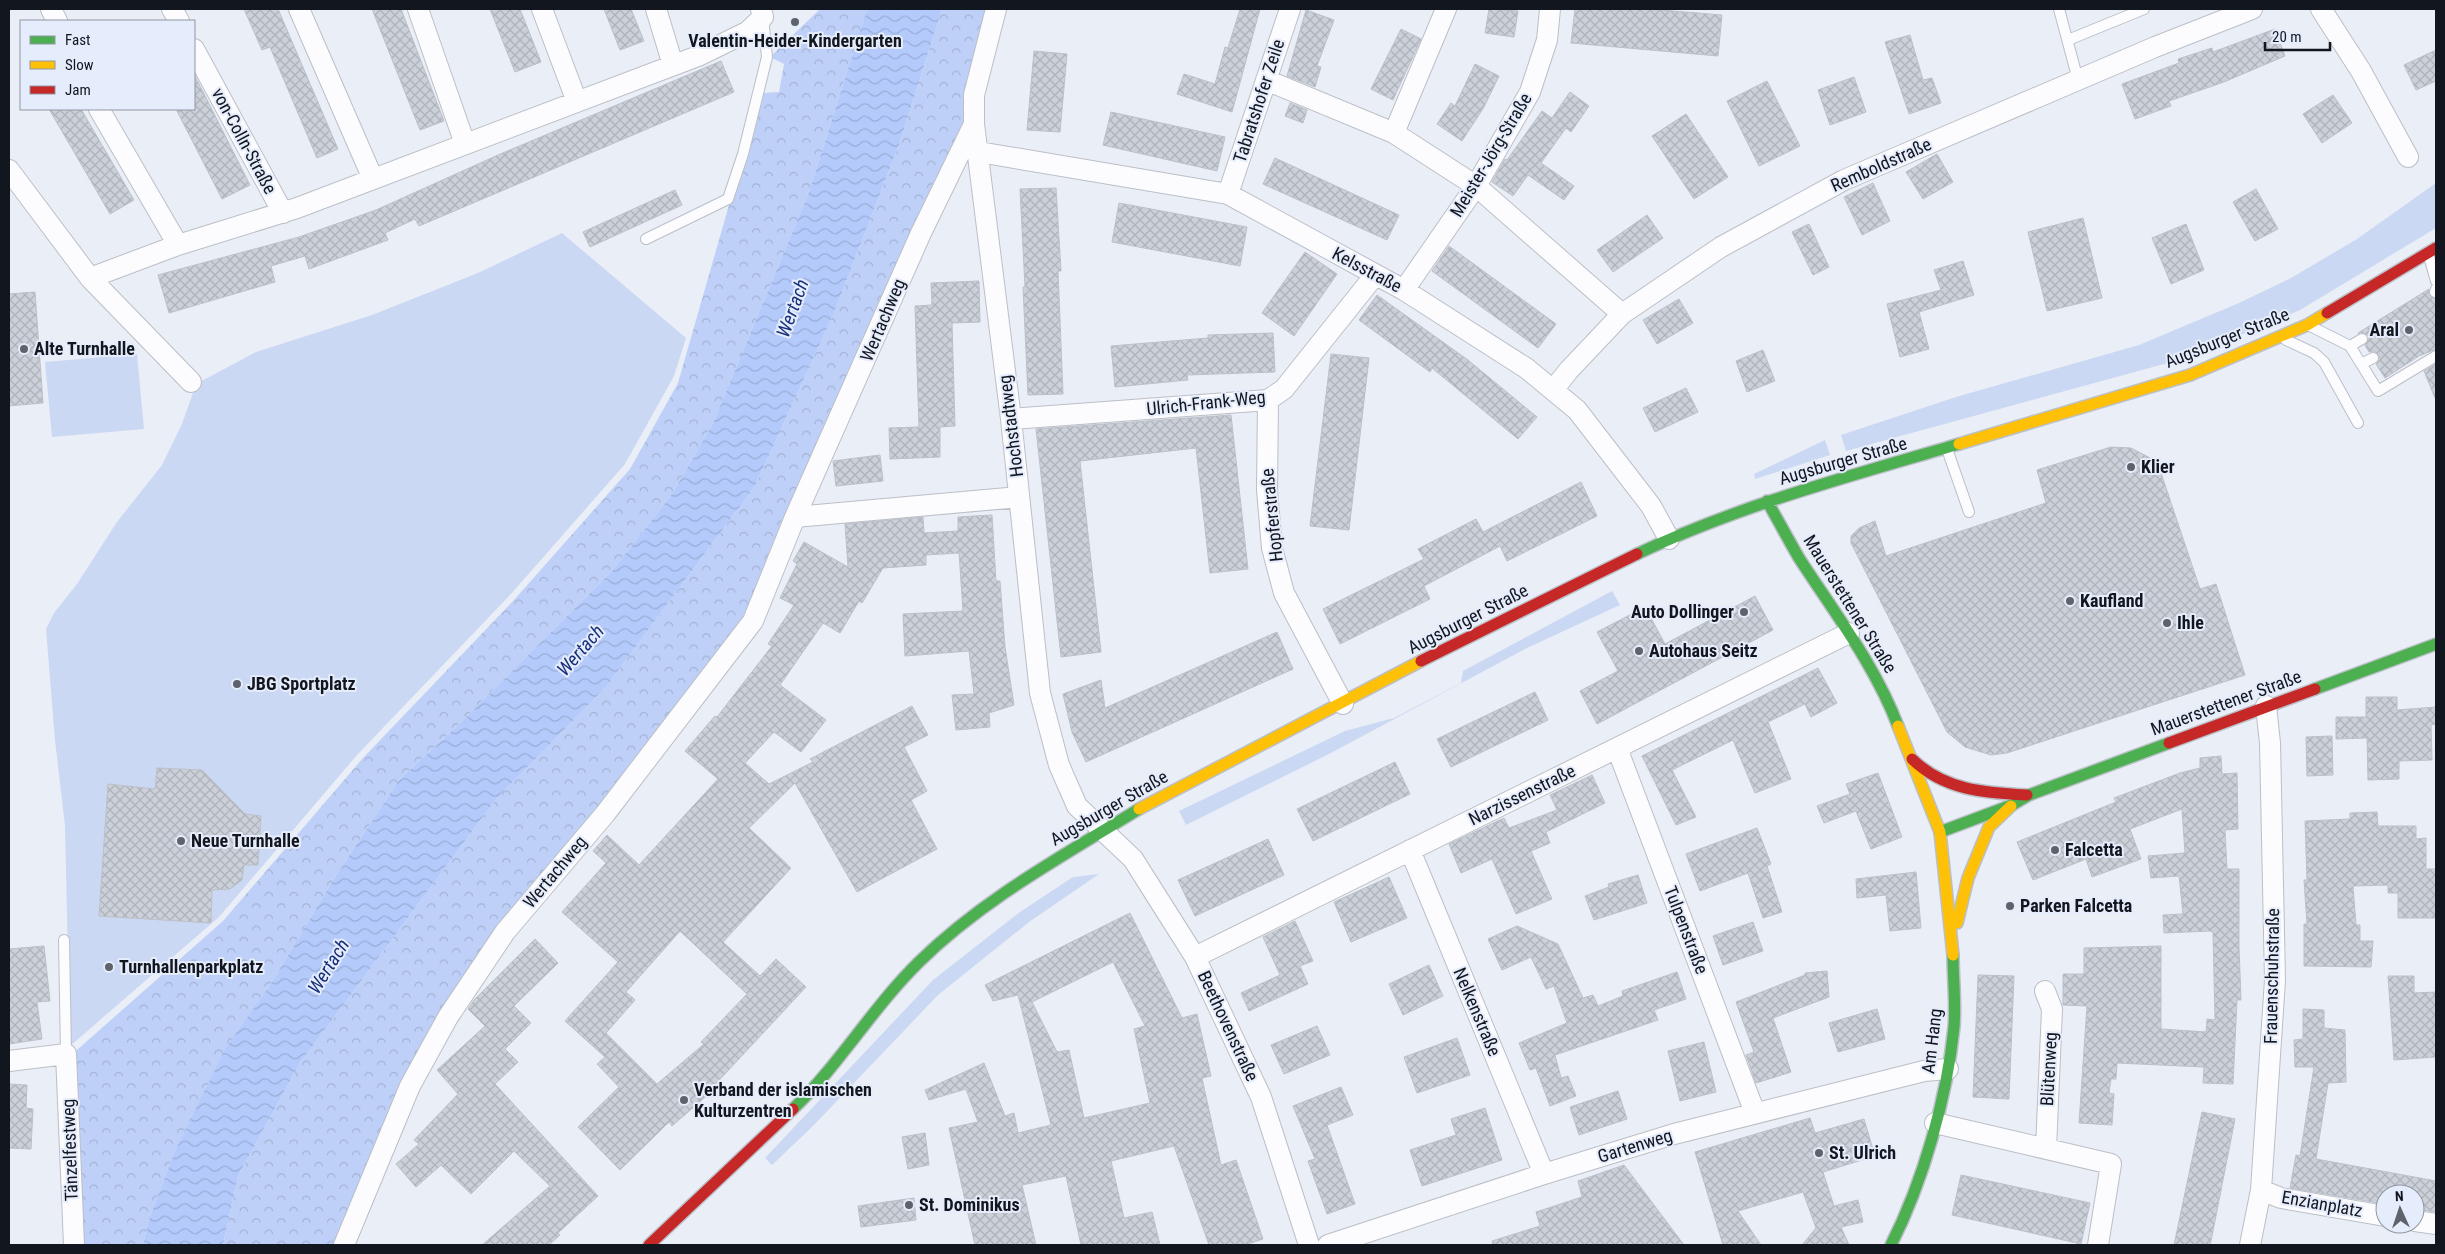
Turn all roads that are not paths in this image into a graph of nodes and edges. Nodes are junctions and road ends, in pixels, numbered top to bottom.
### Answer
1 (50, 9) edge
2 (172, 9) edge
3 (299, 9) edge
4 (418, 9) edge
5 (542, 9) edge
6 (656, 9) edge
7 (996, 9) edge
8 (1290, 9) edge
9 (1446, 9) edge
10 (1550, 9) edge
11 (2059, 9) edge
12 (2144, 9) edge
13 (2320, 9) edge
14 (2245, 10) edge
15 (762, 13) edge
16 (56, 20) edge
17 (178, 20) edge
18 (2068, 40) junction
19 (195, 50) edge
20 (673, 65) junction
21 (1266, 80) junction
22 (2078, 80) junction
23 (577, 102) junction
24 (100, 110) edge
25 (974, 124) junction
26 (1394, 133) junction
27 (465, 144) junction
28 (979, 152) junction
29 (2408, 157) dead end
30 (9, 170) edge
31 (373, 179) junction
32 (1476, 186) junction
33 (1228, 194) junction
34 (283, 213) junction
35 (646, 239) dead end
36 (178, 245) junction
37 (2432, 250) edge
38 (1375, 275) junction
39 (90, 278) junction
40 (2436, 281) edge
41 (1404, 290) junction
42 (1622, 314) junction
43 (2306, 325) junction
44 (2280, 337) junction
45 (2362, 339) dead end
46 (2350, 346) junction
47 (2433, 355) edge
48 (2373, 358) dead end
49 (2362, 364) junction
50 (191, 382) dead end
51 (1553, 390) junction
52 (1268, 400) junction
53 (1010, 419) junction
54 (2358, 423) dead end
55 (1947, 449) junction
56 (1019, 497) junction
57 (1768, 501) junction
58 (1969, 512) dead end
59 (795, 518) junction
60 (1669, 539) junction
61 (1849, 633) junction
62 (2436, 644) edge
63 (1343, 704) junction
64 (2266, 706) junction
65 (1617, 748) junction
66 (1910, 756) junction
67 (2028, 795) junction
68 (2012, 805) junction
69 (1102, 830) junction
70 (1940, 832) junction
71 (1410, 850) junction
72 (1953, 939) junction
73 (64, 940) dead end
74 (1195, 957) junction
75 (2045, 991) dead end
76 (66, 1054) junction
77 (9, 1061) edge
78 (1948, 1068) junction
79 (1754, 1114) junction
80 (1935, 1123) junction
81 (2046, 1149) junction
82 (1544, 1174) junction
83 (2260, 1190) junction
84 (2375, 1214) edge
85 (74, 1245) edge
86 (344, 1245) edge
87 (650, 1245) edge
88 (1309, 1245) edge
89 (1328, 1245) edge
90 (1891, 1245) edge
91 (2098, 1245) edge
92 (2250, 1245) edge

1 - 16 street
2 - 17 street
3 - 31 street
4 - 27 street
5 - 23 street
6 - 20 street
7 - 25 street, Hochstadtweg
8 - 21 street, Tabratshofer Zeile
9 - 26 street
10 - 32 street, Meister-Jörg-Straße
11 - 18 lane
12 - 18 lane
13 - 29 street
14 - 22 street, Remboldstraße
15 - 20 street, von-Colln-Straße
15 - 35 lane
18 - 22 lane
19 - 34 street, von-Colln-Straße
20 - 23 street, von-Colln-Straße
21 - 26 street
21 - 33 street, Tabratshofer Zeile
22 - 42 street, Remboldstraße
23 - 27 street, von-Colln-Straße
24 - 36 street
25 - 28 street, Hochstadtweg
25 - 59 street, Wertachweg
26 - 32 street
27 - 31 street, von-Colln-Straße
28 - 33 street, Kelsstraße
28 - 53 street, Hochstadtweg
30 - 39 street
31 - 34 street, von-Colln-Straße
32 - 41 street, Meister-Jörg-Straße
32 - 42 street
33 - 38 street, Kelsstraße
34 - 36 street, von-Colln-Straße
36 - 39 street, von-Colln-Straße
37 - 40 lane
37 - 43 main road, Augsburger Straße
38 - 41 street, Kelsstraße
38 - 52 street, Ulrich-Frank-Weg
39 - 50 street
41 - 51 street, Kelsstraße
42 - 51 street, Remboldstraße
43 - 44 main road, Augsburger Straße
43 - 46 lane
44 - 54 lane
44 - 55 main road, Augsburger Straße
45 - 46 lane
46 - 49 lane
47 - 49 lane
48 - 49 lane
51 - 60 street, Kelsstraße
52 - 53 street, Ulrich-Frank-Weg
52 - 63 street, Hopferstraße
53 - 56 street, Hochstadtweg
55 - 57 main road, Augsburger Straße
55 - 58 lane
56 - 59 street
56 - 69 street, Hochstadtweg
57 - 60 main road, Augsburger Straße
57 - 61 main road, Mauerstettener Straße
59 - 86 street, Wertachweg
60 - 63 main road, Augsburger Straße
61 - 65 street, Narzissenstraße
61 - 66 main road, Mauerstettener Straße
62 - 64 main road, Mauerstettener Straße
63 - 69 main road, Augsburger Straße
64 - 67 main road, Mauerstettener Straße
64 - 83 street, Frauenschuhstraße
65 - 71 street, Narzissenstraße
65 - 79 street, Tulpenstraße
66 - 67 main road, Mauerstettener Straße
66 - 70 main road, Mauerstettener Straße
67 - 68 main road, Mauerstettener Straße
68 - 70 main road, Mauerstettener Straße
68 - 72 main road, Mauerstettener Straße
69 - 74 street, Beethovenstraße
69 - 87 main road, Augsburger Straße
70 - 72 main road, Am Hang
71 - 74 street, Narzissenstraße
71 - 82 street, Nelkenstraße
72 - 78 main road, Am Hang
73 - 76 lane
74 - 88 street, Beethovenstraße
75 - 81 street, Blütenweg
76 - 77 street
76 - 85 street, Tänzelfestweg
78 - 79 street, Gartenweg
78 - 80 main road, Am Hang
79 - 82 street, Gartenweg
80 - 81 street
80 - 90 main road, Am Hang
81 - 91 street
82 - 89 street, Gartenweg
83 - 84 street, Enzianplatz
83 - 92 street, Frauenschuhstraße

